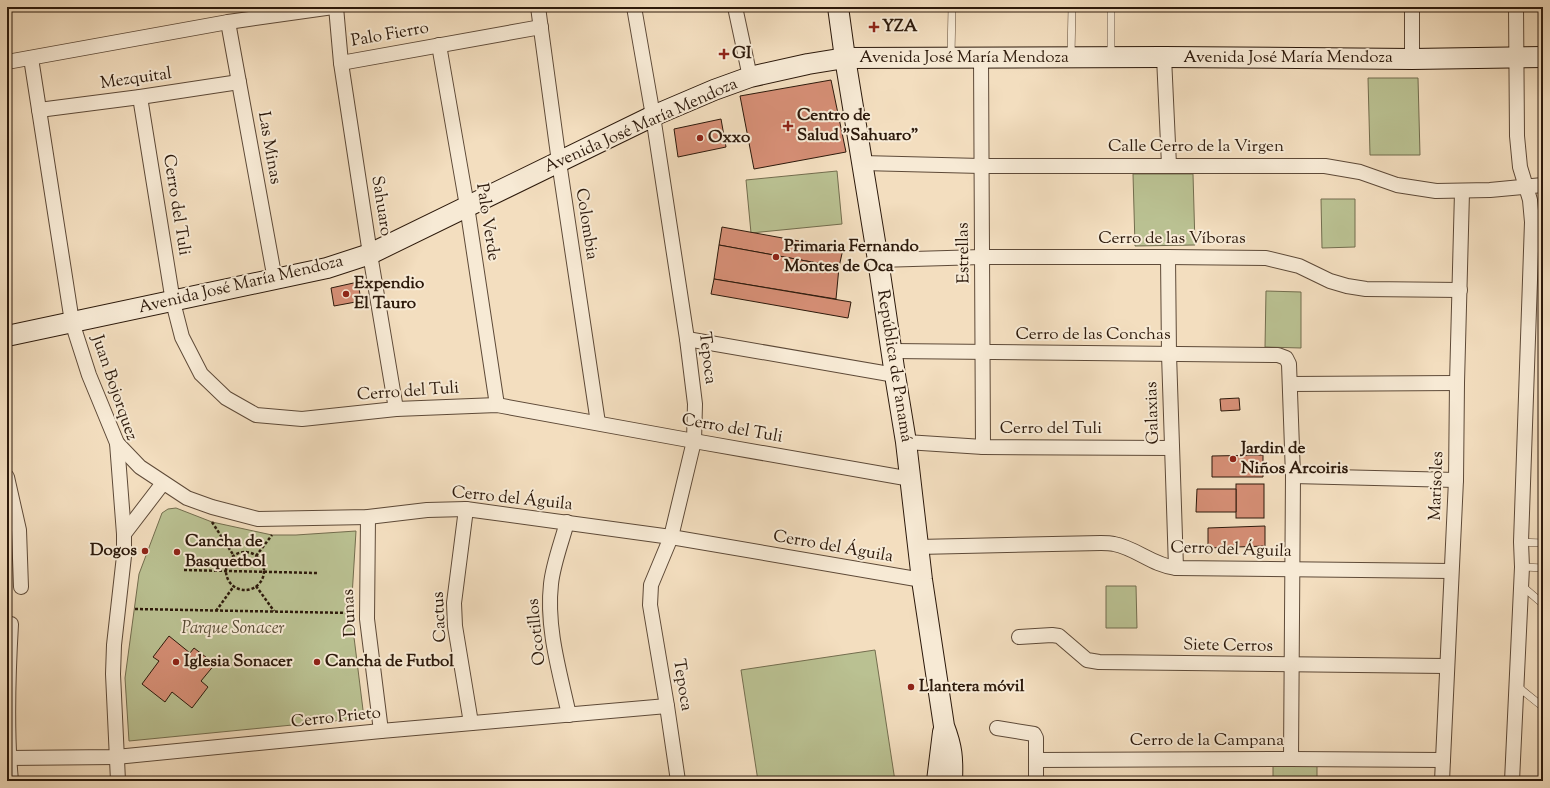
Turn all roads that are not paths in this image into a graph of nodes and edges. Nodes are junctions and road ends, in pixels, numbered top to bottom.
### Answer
1 (333, 7) edge
2 (336, 7) edge
3 (538, 7) edge
4 (634, 7) edge
5 (736, 7) edge
6 (838, 7) edge
7 (952, 7) edge
8 (1072, 7) edge
9 (1111, 7) edge
10 (1412, 7) edge
11 (1516, 7) edge
12 (228, 22) junction
13 (541, 27) junction
14 (438, 45) junction
15 (1164, 57) junction
16 (1516, 57) junction
17 (1543, 57) edge
18 (31, 58) junction
19 (845, 58) junction
20 (951, 58) junction
21 (981, 58) junction
22 (1071, 58) junction
23 (1111, 58) junction
24 (1412, 59) junction
25 (7, 62) edge
26 (341, 63) junction
27 (750, 77) junction
28 (239, 82) junction
29 (140, 97) junction
30 (39, 110) junction
31 (653, 116) junction
32 (559, 162) junction
33 (862, 164) junction
34 (1169, 165) junction
35 (981, 166) junction
36 (1543, 185) edge
37 (1527, 186) junction
38 (1462, 192) junction
39 (467, 206) junction
40 (370, 254) junction
41 (982, 257) junction
42 (1168, 257) junction
43 (878, 260) junction
44 (275, 280) junction
45 (1460, 290) junction
46 (173, 302) junction
47 (72, 322) junction
48 (7, 336) edge
49 (687, 339) junction
50 (892, 351) junction
51 (982, 352) junction
52 (1169, 354) junction
53 (895, 375) junction
54 (1457, 383) junction
55 (1290, 384) junction
56 (497, 405) junction
57 (396, 409) junction
58 (598, 423) junction
59 (694, 441) junction
60 (906, 442) junction
61 (117, 443) junction
62 (983, 447) junction
63 (1172, 448) junction
64 (1293, 476) junction
65 (7, 477) edge
66 (911, 479) junction
67 (1456, 480) junction
68 (163, 483) junction
69 (466, 509) junction
70 (368, 517) junction
71 (567, 522) junction
72 (124, 534) junction
73 (671, 537) junction
74 (1521, 542) junction
75 (1543, 543) edge
76 (918, 547) junction
77 (13, 548) edge
78 (1522, 567) junction
79 (1176, 568) junction
80 (1543, 568) edge
81 (1292, 570) junction
82 (1451, 571) junction
83 (922, 580) junction
84 (1521, 585) junction
85 (21, 587) dead end
86 (1543, 604) edge
87 (11, 624) dead end
88 (1019, 637) dead end
89 (1291, 665) junction
90 (1446, 666) junction
91 (8, 667) edge
92 (1516, 686) junction
93 (667, 706) junction
94 (1543, 707) edge
95 (569, 715) junction
96 (472, 723) junction
97 (944, 726) junction
98 (997, 728) dead end
99 (381, 731) junction
100 (116, 757) junction
101 (939, 757) junction
102 (8, 758) edge
103 (1291, 759) junction
104 (1036, 760) junction
105 (1443, 760) junction
106 (11, 781) edge
107 (118, 781) edge
108 (678, 781) edge
109 (937, 781) edge
110 (944, 781) edge
111 (952, 781) edge
112 (1036, 781) edge
113 (1442, 781) edge
114 (1512, 781) edge

1 - 12 street
2 - 26 street, Sahuaro
3 - 13 street, Colombia
4 - 31 street, Tepoca
5 - 27 street
6 - 19 street, República de Panamá
7 - 20 lane
8 - 22 lane
9 - 23 lane
10 - 24 street
11 - 16 street
12 - 18 street
12 - 28 street, Las Minas
13 - 14 street, Palo Fierro
13 - 32 street, Colombia
14 - 26 street, Palo Fierro
14 - 39 street, Palo Verde
15 - 23 street, Avenida José María Mendoza
15 - 24 street, Avenida José María Mendoza
15 - 34 street
16 - 17 street, Avenida José María Mendoza
16 - 24 street, Avenida José María Mendoza
16 - 37 street
18 - 25 street
18 - 30 street, Juan Bojorquez
19 - 20 street, Avenida José María Mendoza
19 - 27 street, Avenida José María Mendoza
19 - 33 street, República de Panamá
20 - 21 street, Avenida José María Mendoza
21 - 22 street, Avenida José María Mendoza
21 - 35 street, Estrellas
22 - 23 street, Avenida José María Mendoza
26 - 40 street, Sahuaro
27 - 31 street, Avenida José María Mendoza
28 - 29 street, Mezquital
28 - 44 street, Las Minas
29 - 30 street, Mezquital
29 - 46 street, Cerro del Tuli
30 - 47 street, Juan Bojorquez
31 - 32 street, Avenida José María Mendoza
31 - 49 street, Tepoca
32 - 39 street, Avenida José María Mendoza
32 - 58 street, Colombia
33 - 35 street, Calle Cerro de la Virgen
33 - 43 street, República de Panamá
34 - 35 street, Calle Cerro de la Virgen
34 - 38 street, Calle Cerro de la Virgen
35 - 41 street, Estrellas
36 - 37 street, Calle Cerro de la Virgen
37 - 38 street, Calle Cerro de la Virgen
37 - 74 street
38 - 45 street, Marisoles
39 - 40 street, Avenida José María Mendoza
39 - 56 street, Palo Verde
40 - 44 street, Avenida José María Mendoza
40 - 57 street, Sahuaro
41 - 42 street, Cerro de las Víboras
41 - 43 street, Cerro de las Víboras
41 - 51 street, Estrellas
42 - 45 street, Cerro de las Víboras
42 - 52 street, Galaxias
43 - 50 street, República de Panamá
44 - 46 street, Avenida José María Mendoza
45 - 54 street, Marisoles
46 - 47 street, Avenida José María Mendoza
46 - 57 street, Cerro del Tuli
47 - 48 street, Avenida José María Mendoza
47 - 61 street, Juan Bojorquez
49 - 53 street
49 - 59 street, Tepoca
50 - 51 street, Cerro de las Conchas
50 - 53 street, República de Panamá
51 - 52 street, Cerro de las Conchas
51 - 62 street, Estrellas
52 - 55 street, Cerro de las Conchas
52 - 63 street, Galaxias
53 - 60 street, República de Panamá
54 - 55 street
54 - 67 street, Marisoles
55 - 64 street
56 - 57 street, Cerro del Tuli
56 - 58 street, Cerro del Tuli
58 - 59 street, Cerro del Tuli
59 - 66 street, Cerro del Tuli
59 - 73 street, Tepoca
60 - 62 street, Cerro del Tuli
60 - 66 street, República de Panamá
61 - 68 street, Cerro del Águila
61 - 72 street, Juan Bojorquez
62 - 63 street, Cerro del Tuli
63 - 79 street, Galaxias
64 - 67 street
64 - 81 street
65 - 77 street
66 - 76 street, República de Panamá
67 - 82 street, Marisoles
68 - 70 street, Cerro del Águila
68 - 72 street
69 - 70 street, Cerro del Águila
69 - 71 street, Cerro del Águila
69 - 96 street, Cactus
70 - 99 street, Dunas
71 - 73 street, Cerro del Águila
71 - 95 street, Ocotillos
72 - 100 street, Juan Bojorquez
73 - 83 street, Cerro del Águila
73 - 93 street, Tepoca
74 - 75 lane
74 - 78 street
76 - 79 street, Cerro del Águila
76 - 83 street, República de Panamá
77 - 85 street
78 - 80 lane
78 - 84 street
79 - 81 street, Cerro del Águila
81 - 82 street, Cerro del Águila
81 - 89 street
82 - 90 street, Marisoles
83 - 97 street, República de Panamá
84 - 86 lane
84 - 92 street
87 - 91 street
88 - 89 street, Siete Cerros
89 - 90 street, Siete Cerros
89 - 103 street
90 - 105 street, Marisoles
91 - 102 street
92 - 94 lane
92 - 114 street
93 - 95 street, Cerro Prieto
93 - 108 street, Tepoca
95 - 96 street, Cerro Prieto
96 - 99 street, Cerro Prieto
97 - 101 street, República de Panamá
97 - 111 street, República de Panamá
98 - 104 street
99 - 100 street, Cerro Prieto
100 - 102 street, Cerro Prieto
100 - 107 street, Juan Bojorquez
101 - 109 street, República de Panamá
101 - 110 street
102 - 106 street
103 - 104 street, Cerro de la Campana
103 - 105 street, Cerro de la Campana
104 - 112 street
105 - 113 street, Marisoles

